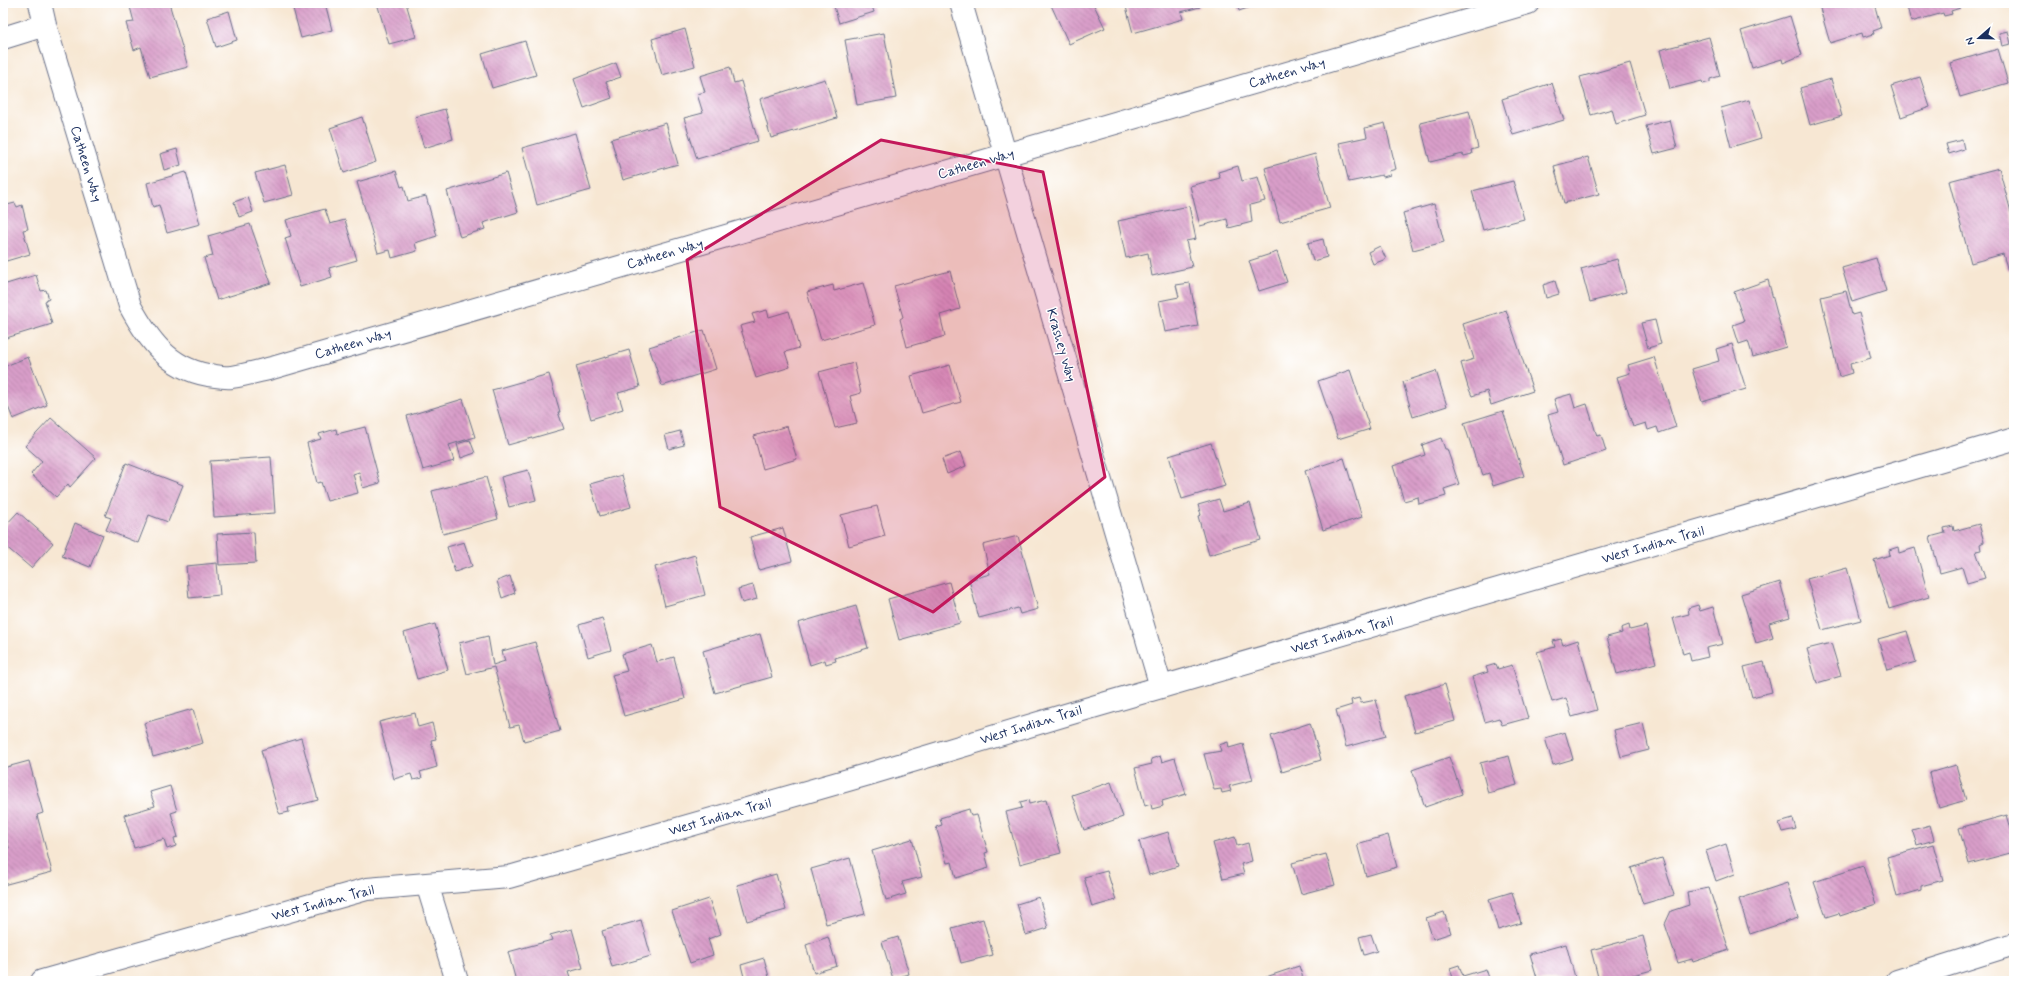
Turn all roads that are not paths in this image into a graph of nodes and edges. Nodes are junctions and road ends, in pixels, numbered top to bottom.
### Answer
1 (40, 3) edge
2 (961, 3) edge
3 (1528, 3) edge
4 (45, 25) junction
5 (3, 38) edge
6 (1006, 155) junction
7 (2014, 439) edge
8 (1162, 687) junction
9 (428, 884) junction
10 (2014, 944) edge
11 (42, 981) edge
12 (457, 981) edge
13 (1898, 981) edge

1 - 4 street, Catheen Way
2 - 6 street, Krashey Way
3 - 6 street, Catheen Way
4 - 5 street
4 - 6 street, Catheen Way
6 - 8 street, Krashey Way
7 - 8 street, West Indian Trail
8 - 9 street, West Indian Trail
9 - 11 street, West Indian Trail
9 - 12 street
10 - 13 street

